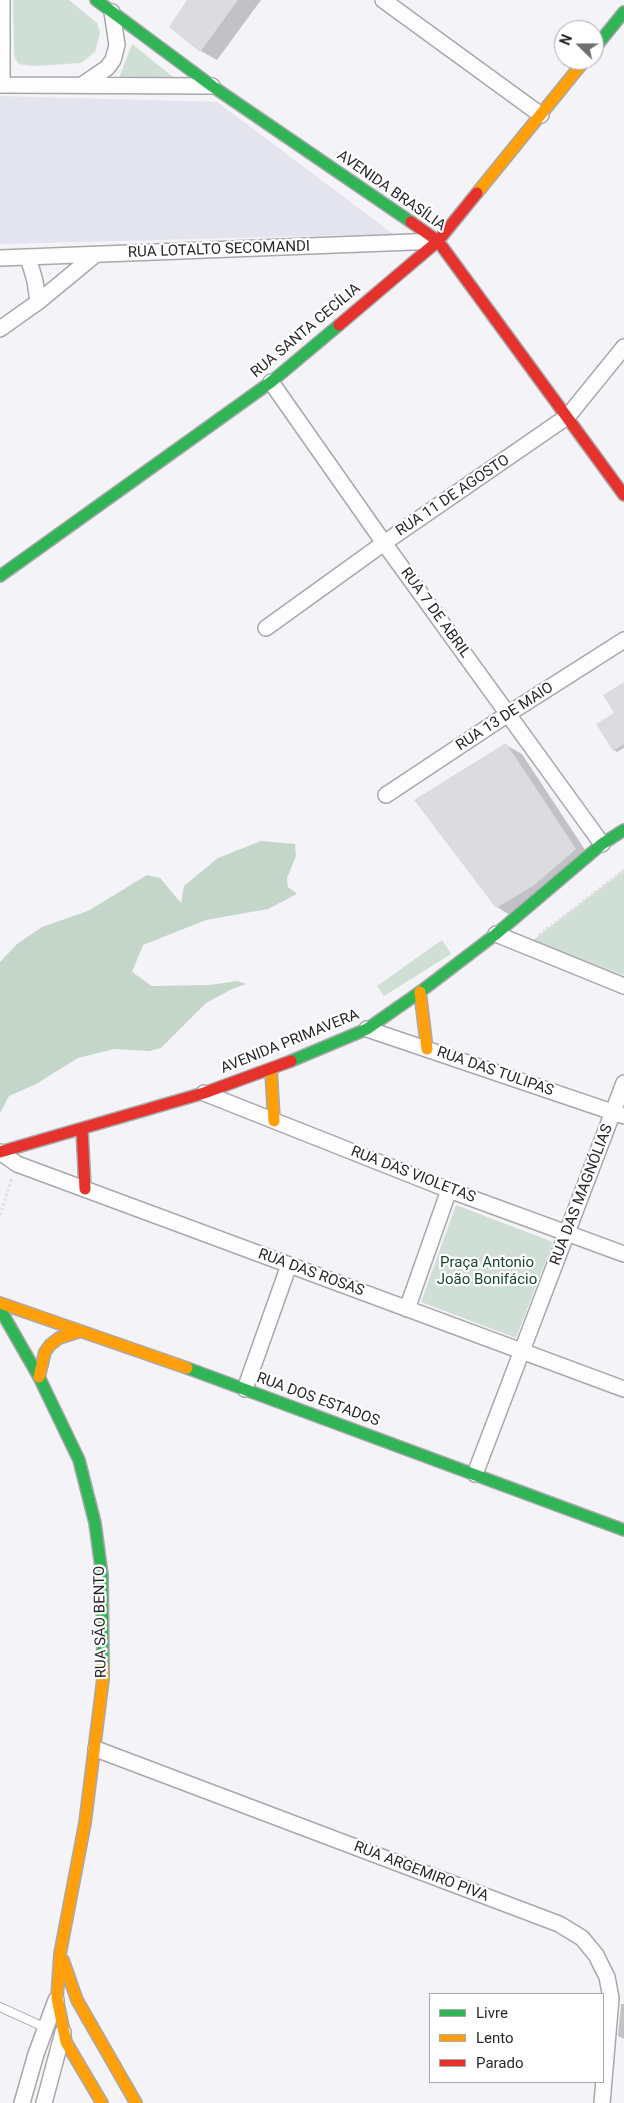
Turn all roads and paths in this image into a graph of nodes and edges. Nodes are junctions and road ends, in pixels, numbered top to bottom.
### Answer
1 (2, 0) edge
2 (97, 0) edge
3 (383, 0) edge
4 (112, 12) junction
5 (624, 12) edge
6 (604, 37) edge
7 (577, 70) edge
8 (82, 84) junction
9 (1, 85) edge
10 (212, 86) junction
11 (541, 115) junction
12 (438, 240) junction
13 (95, 255) junction
14 (28, 257) junction
15 (0, 258) edge
16 (38, 302) junction
17 (0, 329) edge
18 (624, 347) edge
19 (271, 382) junction
20 (568, 416) junction
21 (624, 495) edge
22 (384, 543) junction
23 (0, 576) edge
24 (266, 628) dead end
25 (624, 640) edge
26 (508, 714) junction
27 (386, 795) dead end
28 (624, 830) edge
29 (602, 844) junction
30 (624, 871) edge
31 (624, 876) edge
32 (496, 934) junction
33 (532, 940) dead end
34 (624, 986) edge
35 (420, 992) junction
36 (367, 1029) junction
37 (427, 1049) junction
38 (271, 1069) junction
39 (624, 1083) edge
40 (204, 1093) junction
41 (618, 1114) edge
42 (274, 1121) junction
43 (82, 1129) junction
44 (0, 1152) edge
45 (17, 1164) junction
46 (85, 1189) junction
47 (449, 1190) junction
48 (0, 1215) edge
49 (567, 1234) junction
50 (624, 1254) edge
51 (289, 1265) junction
52 (0, 1303) edge
53 (407, 1308) junction
54 (0, 1309) edge
55 (81, 1331) junction
56 (522, 1351) junction
57 (39, 1377) junction
58 (245, 1389) junction
59 (624, 1389) edge
60 (475, 1474) junction
61 (624, 1530) edge
62 (96, 1749) junction
63 (60, 1954) junction
64 (69, 1974) junction
65 (57, 1998) junction
66 (77, 2000) junction
67 (0, 2007) edge
68 (46, 2028) junction
69 (62, 2033) junction
70 (604, 2080) edge
71 (604, 2083) edge
72 (22, 2103) edge
73 (44, 2103) edge
74 (102, 2103) edge
75 (136, 2103) edge
76 (602, 2103) edge

1 - 9 street
2 - 4 street, AVENIDA BRASÍLIA
3 - 11 street
4 - 8 street
4 - 10 street, AVENIDA BRASÍLIA
5 - 6 street
7 - 11 street, RUA SANTA CECÍLIA
8 - 9 street
8 - 10 street
10 - 12 street, AVENIDA BRASÍLIA
11 - 12 street, RUA SANTA CECÍLIA
12 - 13 street, RUA LOTALTO SECOMANDI
12 - 19 street, RUA SANTA CECÍLIA
12 - 20 street, AVENIDA BRASÍLIA
13 - 14 street, RUA LOTALTO SECOMANDI
13 - 16 street
14 - 15 street, RUA LOTALTO SECOMANDI
14 - 16 street
16 - 17 street
18 - 20 street, RUA 11 DE AGOSTO
19 - 22 street, RUA 7 DE ABRIL
19 - 23 street, RUA SANTA CECÍLIA
20 - 21 street, AVENIDA BRASÍLIA
20 - 22 street, RUA 11 DE AGOSTO
22 - 24 street, RUA 11 DE AGOSTO
22 - 26 street, RUA 7 DE ABRIL
25 - 26 street, RUA 13 DE MAIO
26 - 27 street, RUA 13 DE MAIO
26 - 29 street, RUA 7 DE ABRIL
28 - 29 street, AVENIDA PRIMAVERA
29 - 32 street, AVENIDA PRIMAVERA
30 - 31 path
30 - 33 path
32 - 34 street
32 - 35 street, AVENIDA PRIMAVERA
35 - 36 street, AVENIDA PRIMAVERA
35 - 37 street
36 - 37 street, RUA DAS TULIPAS
36 - 38 street, AVENIDA PRIMAVERA
37 - 41 street, RUA DAS TULIPAS
38 - 40 street, AVENIDA PRIMAVERA
38 - 42 street
39 - 41 street, RUA DAS MAGNÓLIAS
40 - 42 street, RUA DAS VIOLETAS
40 - 43 street, AVENIDA PRIMAVERA
41 - 49 street, RUA DAS MAGNÓLIAS
42 - 47 street, RUA DAS VIOLETAS
43 - 44 street, AVENIDA PRIMAVERA
43 - 46 street
44 - 45 street, RUA DAS ROSAS
45 - 46 street, RUA DAS ROSAS
45 - 48 path
46 - 51 street, RUA DAS ROSAS
47 - 49 street, RUA DAS VIOLETAS
47 - 53 street
49 - 50 street, RUA DAS VIOLETAS
49 - 56 street, RUA DAS MAGNÓLIAS
51 - 53 street, RUA DAS ROSAS
51 - 58 street
52 - 55 street, RUA DOS ESTADOS
53 - 56 street, RUA DAS ROSAS
54 - 57 street, RUA SÃO BENTO
55 - 57 street
55 - 58 street, RUA DOS ESTADOS
56 - 59 street, RUA DAS ROSAS
56 - 60 street, RUA DAS MAGNÓLIAS
57 - 62 street, RUA SÃO BENTO
58 - 60 street, RUA DOS ESTADOS
60 - 61 street, RUA DOS ESTADOS
62 - 63 street, RUA SÃO BENTO
62 - 70 street, RUA ARGEMIRO PIVA
63 - 64 street
63 - 65 street, RUA SÃO BENTO
64 - 65 street, RUA SÃO BENTO
64 - 66 street
65 - 68 street, RUA SÃO BENTO
65 - 69 street, RUA SÃO BENTO
66 - 69 street, RUA SÃO BENTO
66 - 75 street
67 - 68 lane
68 - 72 street, RUA SÃO BENTO
69 - 73 street, RUA SÃO BENTO
69 - 74 street
71 - 76 street, RUA ARGEMIRO PIVA

